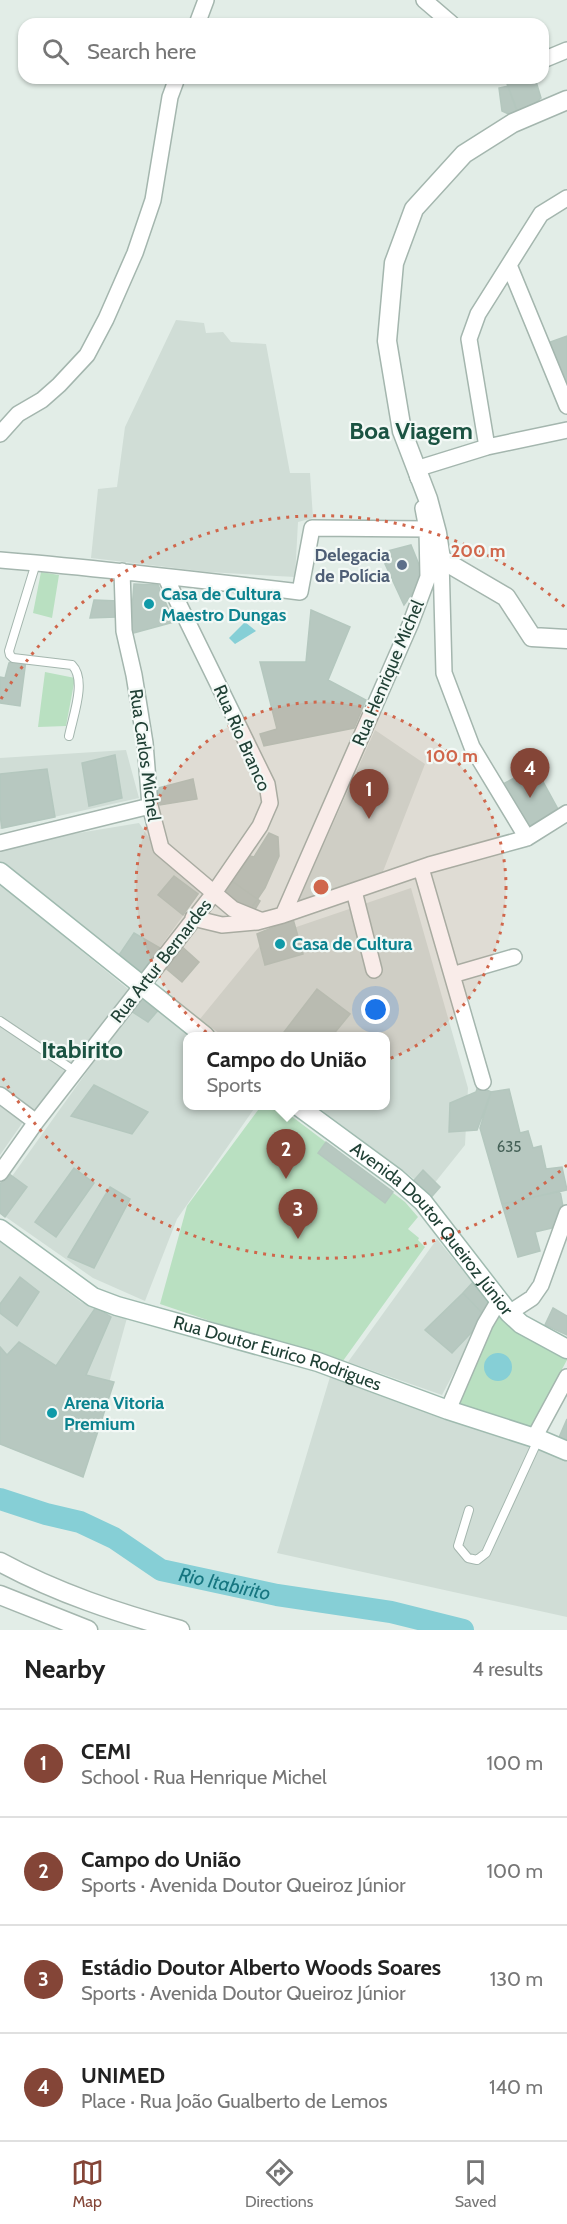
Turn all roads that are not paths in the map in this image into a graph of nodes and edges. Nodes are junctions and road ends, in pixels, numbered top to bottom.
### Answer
1 (206, 0) edge
2 (424, 0) edge
3 (199, 18) edge
4 (445, 18) edge
5 (567, 50) edge
6 (549, 58) edge
7 (175, 84) edge
8 (567, 100) edge
9 (567, 198) edge
10 (509, 265) junction
11 (567, 406) edge
12 (567, 430) edge
13 (0, 434) edge
14 (487, 447) junction
15 (417, 469) junction
16 (427, 529) junction
17 (441, 559) junction
18 (0, 560) edge
19 (36, 563) junction
20 (122, 571) junction
21 (166, 578) junction
22 (567, 639) edge
23 (69, 736) dead end
24 (150, 806) junction
25 (567, 813) edge
26 (527, 838) junction
27 (0, 843) edge
28 (425, 866) junction
29 (0, 872) edge
30 (354, 891) junction
31 (214, 893) junction
32 (283, 915) junction
33 (193, 918) junction
34 (263, 921) junction
35 (514, 957) dead end
36 (374, 970) dead end
37 (452, 975) junction
38 (142, 986) junction
39 (0, 1021) edge
40 (200, 1032) edge
41 (75, 1072) junction
42 (483, 1083) dead end
43 (0, 1095) edge
44 (303, 1110) edge
45 (36, 1122) junction
46 (0, 1173) edge
47 (567, 1213) edge
48 (0, 1229) edge
49 (504, 1307) junction
50 (567, 1349) edge
51 (567, 1377) edge
52 (448, 1410) junction
53 (536, 1438) junction
54 (567, 1451) edge
55 (469, 1509) dead end
56 (0, 1562) edge
57 (0, 1595) edge
58 (88, 1630) edge
59 (180, 1630) edge

1 - 3 street
2 - 4 street
5 - 6 street
7 - 13 street
8 - 15 main road
9 - 10 street
10 - 11 street
10 - 14 street
12 - 14 street
14 - 15 street
15 - 16 street, Rua Henrique Michel
15 - 17 main road
16 - 21 street
16 - 32 street, Rua Henrique Michel
17 - 22 main road
17 - 26 street
18 - 19 street
19 - 20 street
19 - 23 lane
20 - 21 street
20 - 24 street, Rua Carlos Michel
21 - 31 street, Rua Rio Branco
24 - 27 street
24 - 31 street, Rua Carlos Michel
25 - 26 street
26 - 28 street
28 - 30 street
28 - 37 street
29 - 38 main road
30 - 32 street
30 - 36 street
31 - 33 street, Rua Artur Bernardes
31 - 34 street, Rua Carlos Michel
32 - 34 street
33 - 34 street
33 - 38 street, Rua Artur Bernardes
35 - 37 street
37 - 42 street
38 - 40 main road
38 - 41 street, Rua Artur Bernardes
39 - 41 lane
41 - 45 street, Rua Artur Bernardes
43 - 45 street
44 - 49 main road, Avenida Doutor Queiroz Júnior
45 - 46 street, Rua Artur Bernardes
47 - 49 street
48 - 52 main road, Rua Doutor Eurico Rodrigues
49 - 50 main road, Avenida Doutor Queiroz Júnior
49 - 52 street
51 - 53 street
52 - 53 main road, Rua Doutor Eurico Rodrigues
53 - 54 main road, Rua Doutor Eurico Rodrigues
53 - 55 lane
56 - 59 main road
57 - 58 main road

